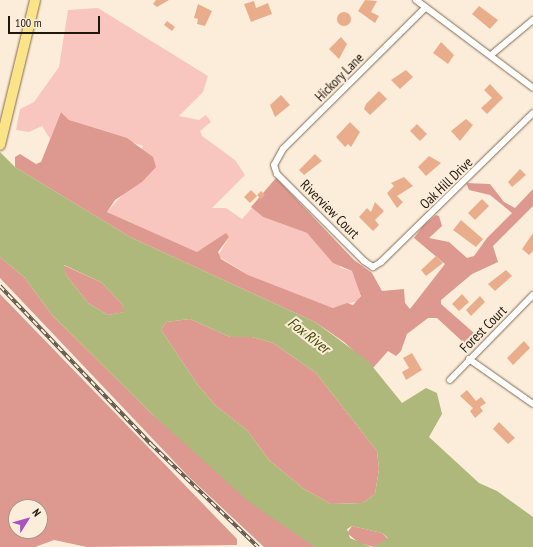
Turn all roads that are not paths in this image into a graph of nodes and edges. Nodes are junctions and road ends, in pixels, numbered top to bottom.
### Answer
1 (35, 0) edge
2 (416, 0) edge
3 (425, 8) junction
4 (533, 20) edge
5 (491, 55) junction
6 (533, 88) edge
7 (533, 113) edge
8 (0, 145) edge
9 (274, 165) joint
10 (373, 267) joint
11 (533, 295) edge
12 (469, 359) junction
13 (450, 380) dead end
14 (533, 404) edge

1 - 8 main road
2 - 3 street
3 - 5 street
3 - 9 street, Hickory Lane
4 - 5 street
5 - 6 street
7 - 10 street, Oak Hill Drive
9 - 10 street, Riverview Court
11 - 12 street, Forest Court
12 - 13 street, Forest Court
12 - 14 street

